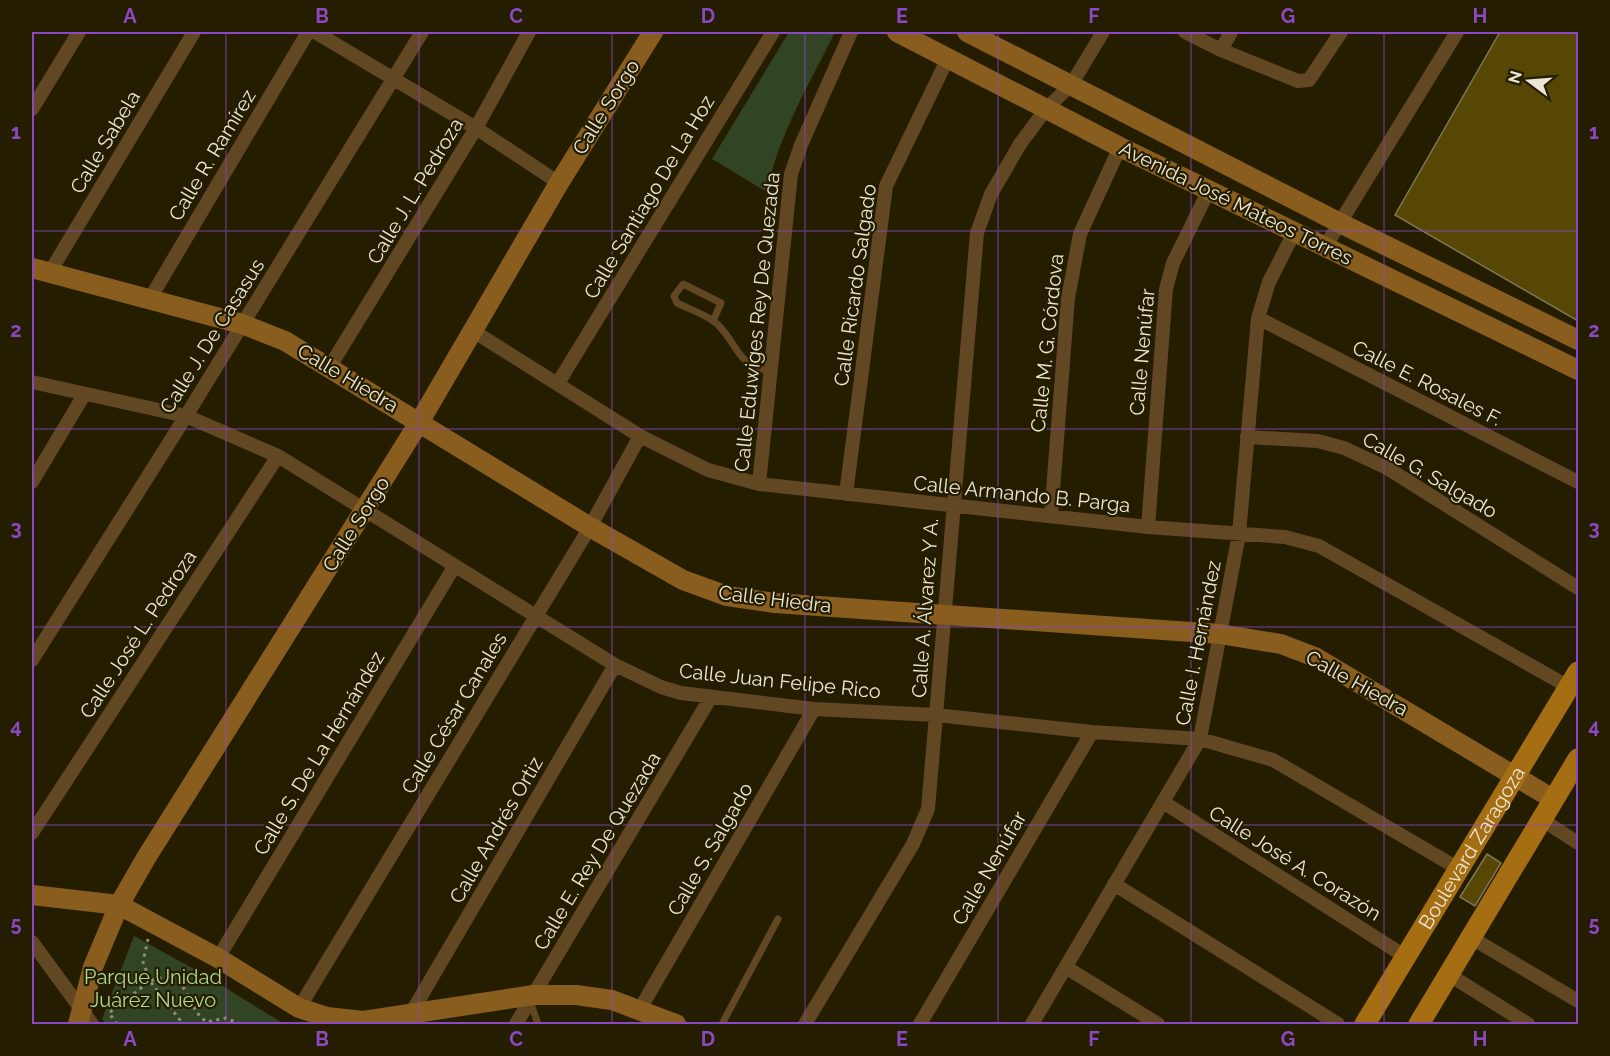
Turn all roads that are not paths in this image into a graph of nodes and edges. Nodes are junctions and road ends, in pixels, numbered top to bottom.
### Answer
1 (79, 32) edge
2 (194, 32) edge
3 (308, 32) edge
4 (315, 32) edge
5 (422, 32) edge
6 (529, 32) edge
7 (653, 32) edge
8 (773, 32) edge
9 (852, 32) edge
10 (897, 32) edge
11 (967, 32) edge
12 (1103, 32) edge
13 (1185, 32) edge
14 (1231, 32) edge
15 (1341, 32) edge
16 (1457, 32) edge
17 (1221, 50) junction
18 (948, 58) junction
19 (392, 79) junction
20 (1071, 86) junction
21 (32, 109) edge
22 (1046, 109) junction
23 (476, 128) junction
24 (1120, 147) junction
25 (559, 183) junction
26 (1209, 190) junction
27 (1340, 223) junction
28 (1295, 231) junction
29 (1326, 247) junction
30 (41, 270) edge
31 (151, 297) junction
32 (1258, 318) junction
33 (713, 321) junction
34 (242, 324) junction
35 (473, 331) junction
36 (1578, 340) edge
37 (329, 368) junction
38 (1578, 370) edge
39 (771, 372) junction
40 (32, 382) edge
41 (558, 383) junction
42 (84, 395) junction
43 (186, 416) junction
44 (420, 421) junction
45 (640, 436) junction
46 (1247, 437) junction
47 (278, 456) junction
48 (32, 482) edge
49 (1578, 482) edge
50 (759, 484) junction
51 (846, 494) junction
52 (952, 506) junction
53 (364, 510) junction
54 (1051, 516) junction
55 (590, 527) junction
56 (1148, 527) junction
57 (1239, 534) junction
58 (454, 567) junction
59 (1578, 588) edge
60 (944, 615) junction
61 (535, 616) junction
62 (1220, 634) junction
63 (32, 660) edge
64 (615, 665) junction
65 (1574, 680) edge
66 (711, 697) junction
67 (814, 709) junction
68 (936, 715) junction
69 (1092, 732) junction
70 (1200, 739) junction
71 (1578, 759) edge
72 (1517, 775) junction
73 (1553, 799) junction
74 (1163, 802) junction
75 (1541, 819) junction
76 (32, 833) edge
77 (1578, 843) edge
78 (1459, 869) junction
79 (1114, 884) junction
80 (32, 895) edge
81 (119, 905) junction
82 (778, 919) dead end
83 (1470, 937) junction
84 (32, 942) edge
85 (1406, 957) junction
86 (218, 958) junction
87 (1067, 968) junction
88 (1448, 974) junction
89 (532, 998) junction
90 (1578, 1001) edge
91 (299, 1008) junction
92 (640, 1009) junction
93 (410, 1015) junction
94 (84, 1020) edge
95 (516, 1024) edge
96 (538, 1024) edge
97 (676, 1024) edge
98 (722, 1024) edge
99 (805, 1024) edge
100 (920, 1024) edge
101 (1032, 1024) edge
102 (1158, 1024) edge
103 (1338, 1024) edge
104 (1365, 1024) edge
105 (1419, 1024) edge
106 (1528, 1024) edge

1 - 21 street
2 - 30 street, Calle Sabela
3 - 31 street, Calle R. Ramírez
4 - 19 street
5 - 19 street, Calle J. De Casasus
6 - 23 street, Calle J. L. Pedroza
7 - 25 street, Calle Sorgo
8 - 41 street, Calle Santiago De La Hoz
9 - 39 street, Calle Eduwiges Rey De Quezada
10 - 18 street, Avenida José Mateos Torres
11 - 20 street, Avenida José Mateos Torres
12 - 20 street, Calle A. Álvarez Y A.
13 - 17 street
14 - 17 street
15 - 17 street
16 - 27 street
18 - 22 street, Avenida José Mateos Torres
18 - 51 street, Calle Ricardo Salgado
19 - 23 street
19 - 34 street, Calle J. De Casasus
20 - 22 street, Calle A. Álvarez Y A.
20 - 27 street, Avenida José Mateos Torres
22 - 24 street, Avenida José Mateos Torres
22 - 52 street, Calle A. Álvarez Y A.
23 - 25 street
23 - 37 street, Calle J. L. Pedroza
24 - 26 street, Avenida José Mateos Torres
24 - 54 street, Calle M. G. Córdova
25 - 35 street, Calle Sorgo
26 - 28 street, Avenida José Mateos Torres
26 - 56 street, Calle Nenúfar
27 - 29 street
27 - 36 street, Avenida José Mateos Torres
28 - 29 street, Avenida José Mateos Torres
28 - 32 street, Calle I. Hernández
29 - 38 street, Avenida José Mateos Torres
30 - 31 street, Calle Hiedra
31 - 34 street, Calle Hiedra
32 - 46 street, Calle I. Hernández
32 - 49 street, Calle E. Rosales F.
33 - 33 lane
33 - 39 lane
34 - 37 street, Calle Hiedra
34 - 43 street, Calle J. De Casasus
35 - 41 street, Calle Armando B. Parga
35 - 44 street, Calle Sorgo
37 - 44 street, Calle Hiedra
39 - 50 street, Calle Eduwiges Rey De Quezada
40 - 42 street, Calle Juan Felipe Rico
41 - 45 street, Calle Armando B. Parga
42 - 43 street, Calle Juan Felipe Rico
42 - 48 street
43 - 47 street, Calle Juan Felipe Rico
43 - 63 street, Calle J. De Casasus
44 - 53 street, Calle Sorgo
44 - 55 street, Calle Hiedra
45 - 50 street, Calle Armando B. Parga
45 - 55 street, Calle César Canales
46 - 57 street, Calle I. Hernández
46 - 59 street, Calle G. Salgado
47 - 53 street, Calle Juan Felipe Rico
47 - 76 street, Calle José L. Pedroza
50 - 51 street, Calle Armando B. Parga
51 - 52 street, Calle Armando B. Parga
52 - 54 street, Calle Armando B. Parga
52 - 60 street, Calle A. Álvarez Y A.
53 - 58 street, Calle Juan Felipe Rico
53 - 81 street, Calle Sorgo
54 - 56 street, Calle Armando B. Parga
55 - 60 street, Calle Hiedra
55 - 61 street, Calle César Canales
56 - 57 street, Calle Armando B. Parga
57 - 62 street, Calle I. Hernández
57 - 65 street, Calle Armando B. Parga
58 - 61 street, Calle Juan Felipe Rico
58 - 86 street, Calle S. De La Hernández
60 - 62 street, Calle Hiedra
60 - 68 street, Calle A. Álvarez Y A.
61 - 64 street, Calle Juan Felipe Rico
61 - 91 street, Calle César Canales
62 - 70 street, Calle I. Hernández
62 - 72 street, Calle Hiedra
64 - 66 street, Calle Juan Felipe Rico
64 - 93 street, Calle Andrés Ortiz
65 - 72 main road, Boulevard Zaragoza
66 - 67 street, Calle Juan Felipe Rico
66 - 89 street, Calle E. Rey De Quezada
67 - 68 street, Calle Juan Felipe Rico
67 - 92 street, Calle S. Salgado
68 - 69 street, Calle Juan Felipe Rico
68 - 99 street, Calle A. Álvarez Y A.
69 - 70 street, Calle Juan Felipe Rico
69 - 100 street, Calle Nenúfar
70 - 74 street, Calle I. Hernández
70 - 78 street, Calle Juan Felipe Rico
71 - 73 main road
72 - 73 street, Calle Hiedra
72 - 78 main road, Boulevard Zaragoza
73 - 75 main road
74 - 79 street, Calle I. Hernández
74 - 85 street, Calle José A. Corazón
75 - 77 street
75 - 83 main road
78 - 85 main road, Boulevard Zaragoza
79 - 87 street, Calle I. Hernández
79 - 103 street
80 - 81 street
81 - 86 street
81 - 94 street, Calle Sorgo
82 - 98 lane
83 - 88 main road
83 - 90 street
84 - 94 street
85 - 104 main road, Boulevard Zaragoza
86 - 91 street
87 - 101 street, Calle I. Hernández
87 - 102 street
88 - 105 main road
88 - 106 street
89 - 92 street
89 - 93 street
89 - 95 street, Calle E. Rey De Quezada
89 - 96 lane
91 - 93 street
92 - 97 street

